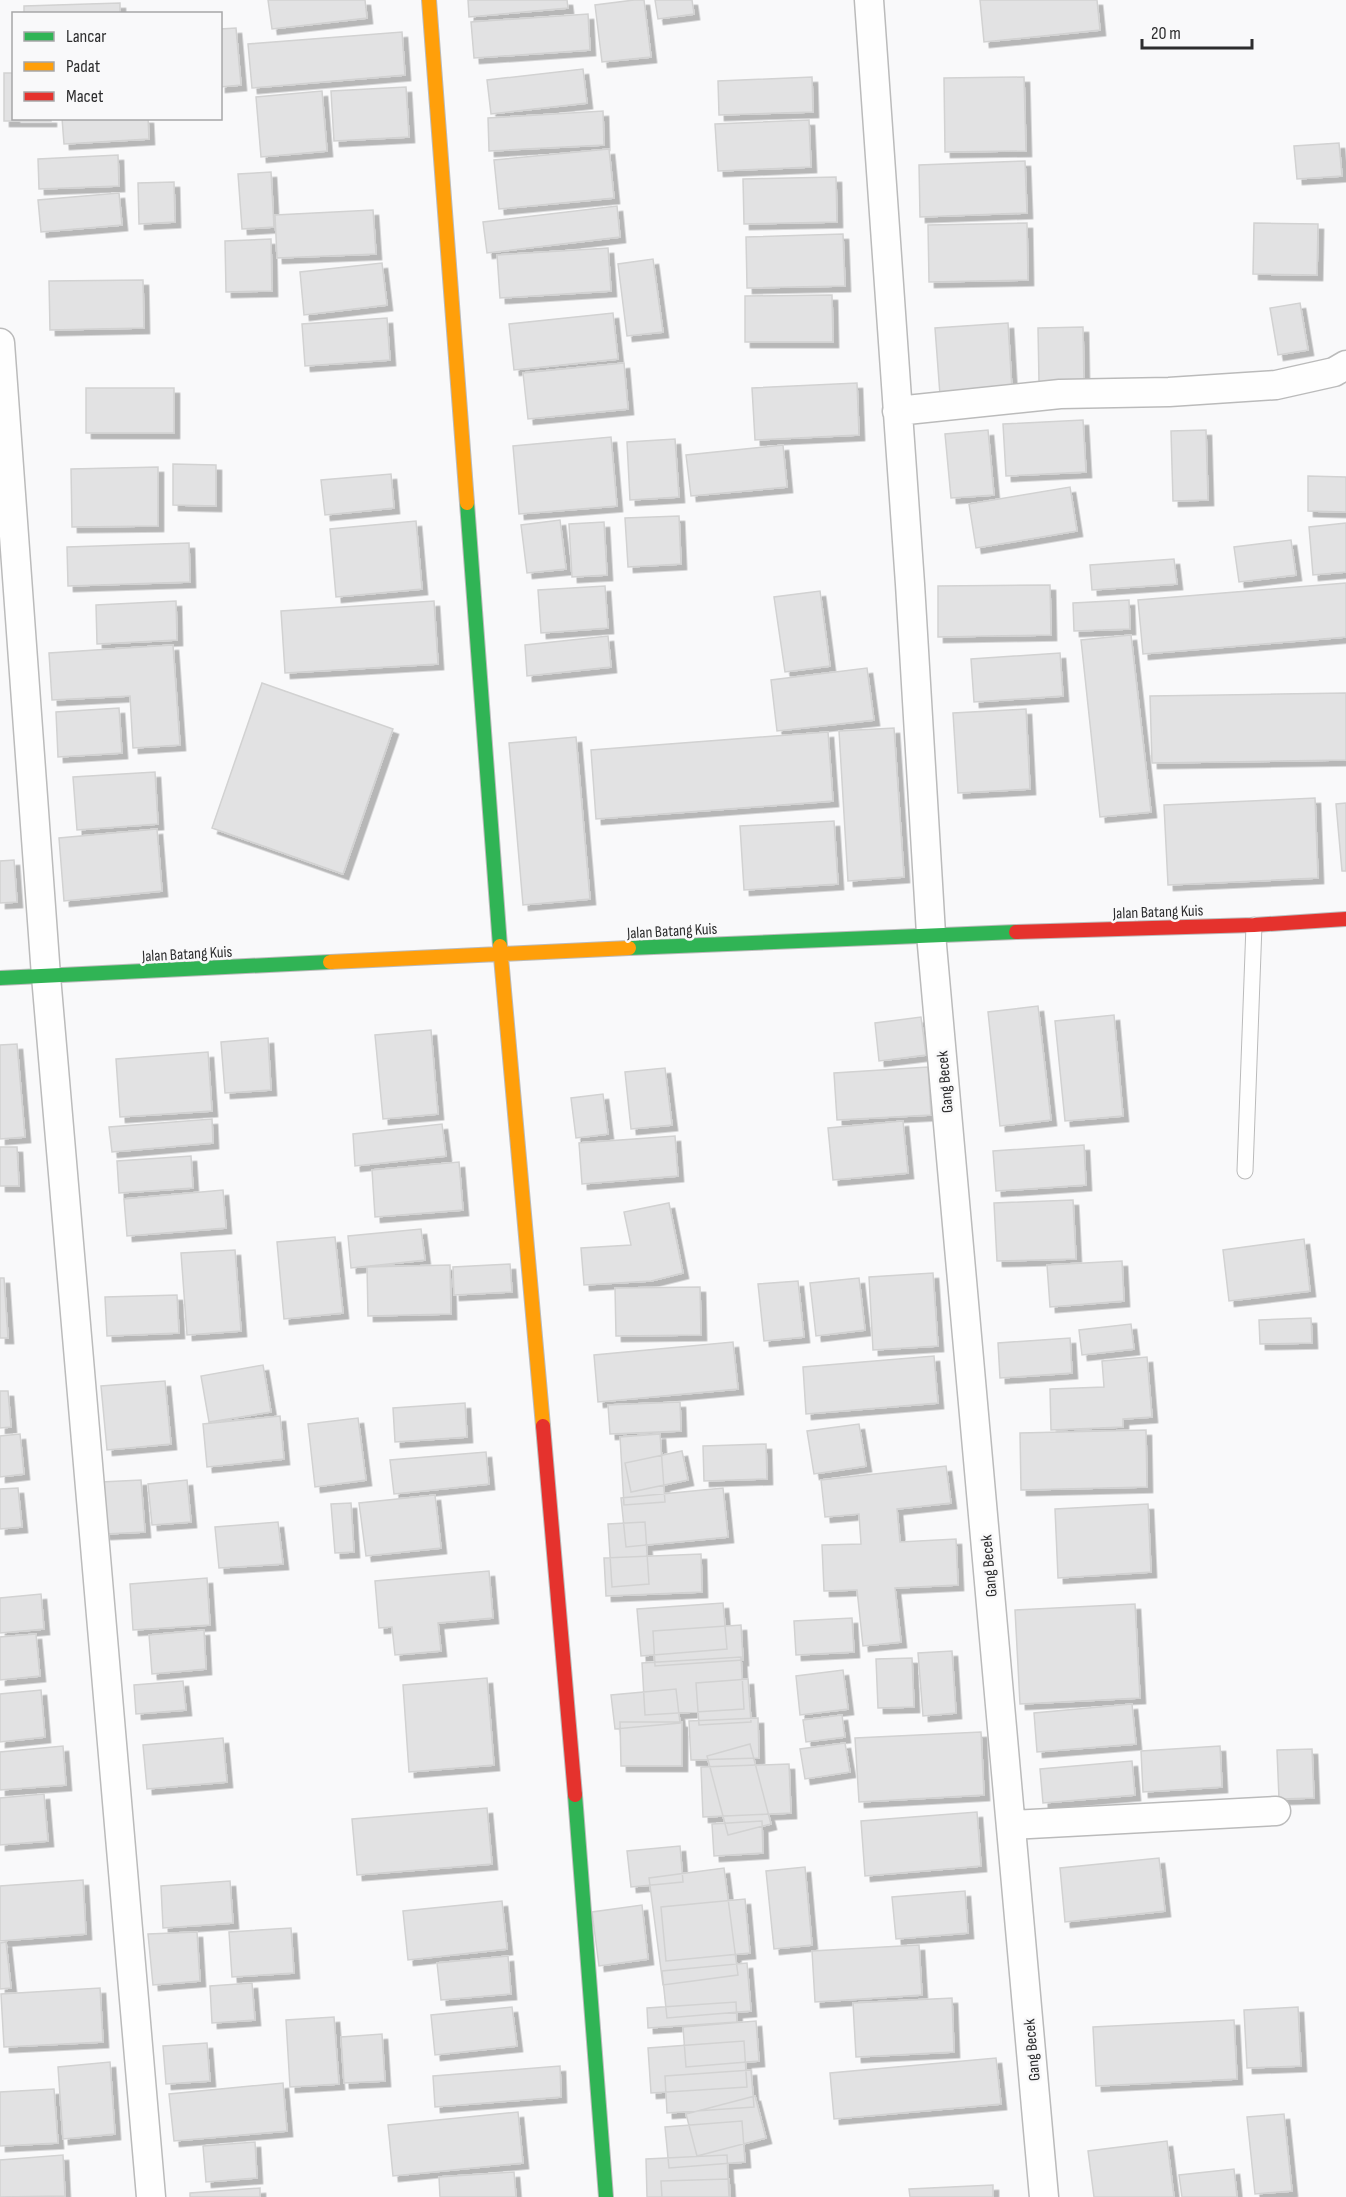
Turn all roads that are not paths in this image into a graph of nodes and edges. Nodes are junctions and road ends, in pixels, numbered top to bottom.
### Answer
1 (429, 0) edge
2 (869, 0) edge
3 (0, 343) edge
4 (1346, 365) edge
5 (897, 411) junction
6 (1346, 919) edge
7 (1254, 925) junction
8 (931, 934) junction
9 (501, 955) junction
10 (46, 976) junction
11 (0, 978) edge
12 (1245, 1171) dead end
13 (1276, 1811) dead end
14 (1011, 1825) junction
15 (151, 2197) edge
16 (606, 2197) edge
17 (1044, 2197) edge

1 - 9 street
2 - 5 street, Gang Becek
3 - 10 street
4 - 5 street
5 - 8 street, Gang Becek
6 - 7 street, Jalan Batang Kuis
7 - 8 street, Jalan Batang Kuis
7 - 12 lane
8 - 9 street, Jalan Batang Kuis
8 - 14 street, Gang Becek
9 - 10 street, Jalan Batang Kuis
9 - 16 street
10 - 11 street, Jalan Batang Kuis
10 - 15 street
13 - 14 street
14 - 17 street, Gang Becek

